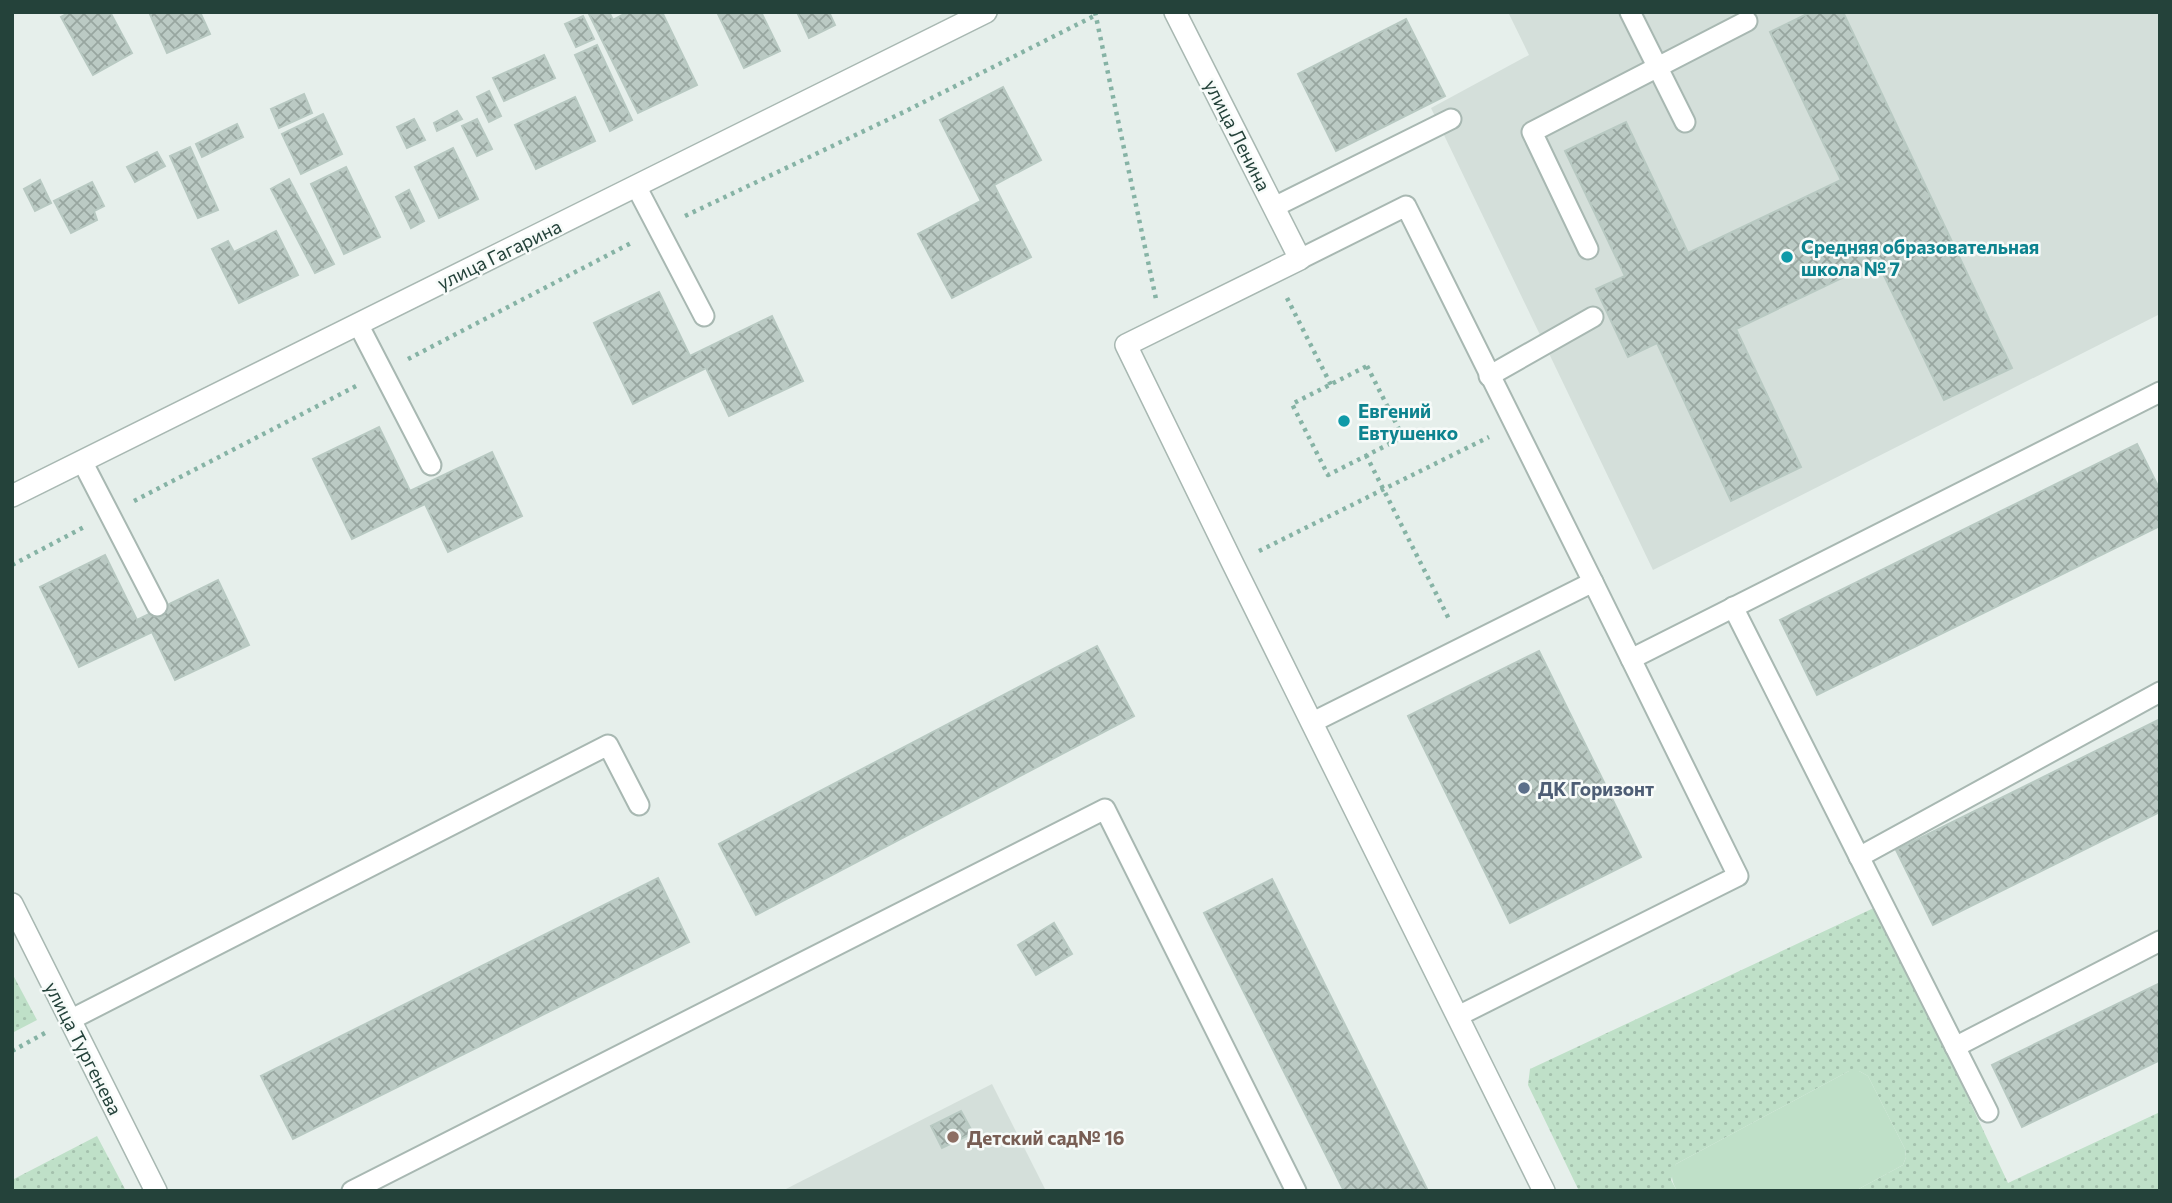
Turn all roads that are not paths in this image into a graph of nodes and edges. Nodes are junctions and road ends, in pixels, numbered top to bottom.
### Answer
1 (986, 12) edge
2 (1175, 12) edge
3 (1630, 12) edge
4 (1747, 21) dead end
5 (1658, 67) junction
6 (1451, 119) dead end
7 (1685, 121) dead end
8 (636, 186) junction
9 (1274, 207) junction
10 (1588, 249) dead end
11 (1300, 258) junction
12 (704, 316) dead end
13 (1593, 317) dead end
14 (358, 324) junction
15 (1489, 376) junction
16 (2160, 392) edge
17 (82, 461) junction
18 (431, 465) dead end
19 (12, 496) edge
20 (1593, 582) junction
21 (157, 606) dead end
22 (1733, 607) junction
23 (1631, 659) junction
24 (2160, 692) edge
25 (1313, 722) junction
26 (639, 805) dead end
27 (1859, 857) junction
28 (12, 904) edge
29 (2160, 940) edge
30 (1458, 1016) junction
31 (70, 1020) junction
32 (1955, 1047) junction
33 (1989, 1112) dead end
34 (357, 1190) edge
35 (156, 1191) edge
36 (1296, 1191) edge
37 (1545, 1191) edge

1 - 8 street, улица Гагарина
2 - 9 street, улица Ленина
3 - 5 lane
4 - 5 lane
5 - 7 lane
5 - 10 lane
6 - 9 lane
8 - 12 lane
8 - 14 street, улица Гагарина
9 - 11 street, улица Ленина
11 - 15 lane
11 - 25 street
13 - 15 lane
14 - 17 street, улица Гагарина
14 - 18 lane
15 - 20 lane
16 - 22 lane
17 - 19 street, улица Гагарина
17 - 21 lane
20 - 23 lane
20 - 25 lane
22 - 23 lane
22 - 27 lane
23 - 30 lane
24 - 27 lane
25 - 30 street
26 - 31 lane
27 - 32 lane
28 - 31 street, улица Тургенева
29 - 32 lane
30 - 37 street
31 - 35 street, улица Тургенева
32 - 33 lane
34 - 36 lane

